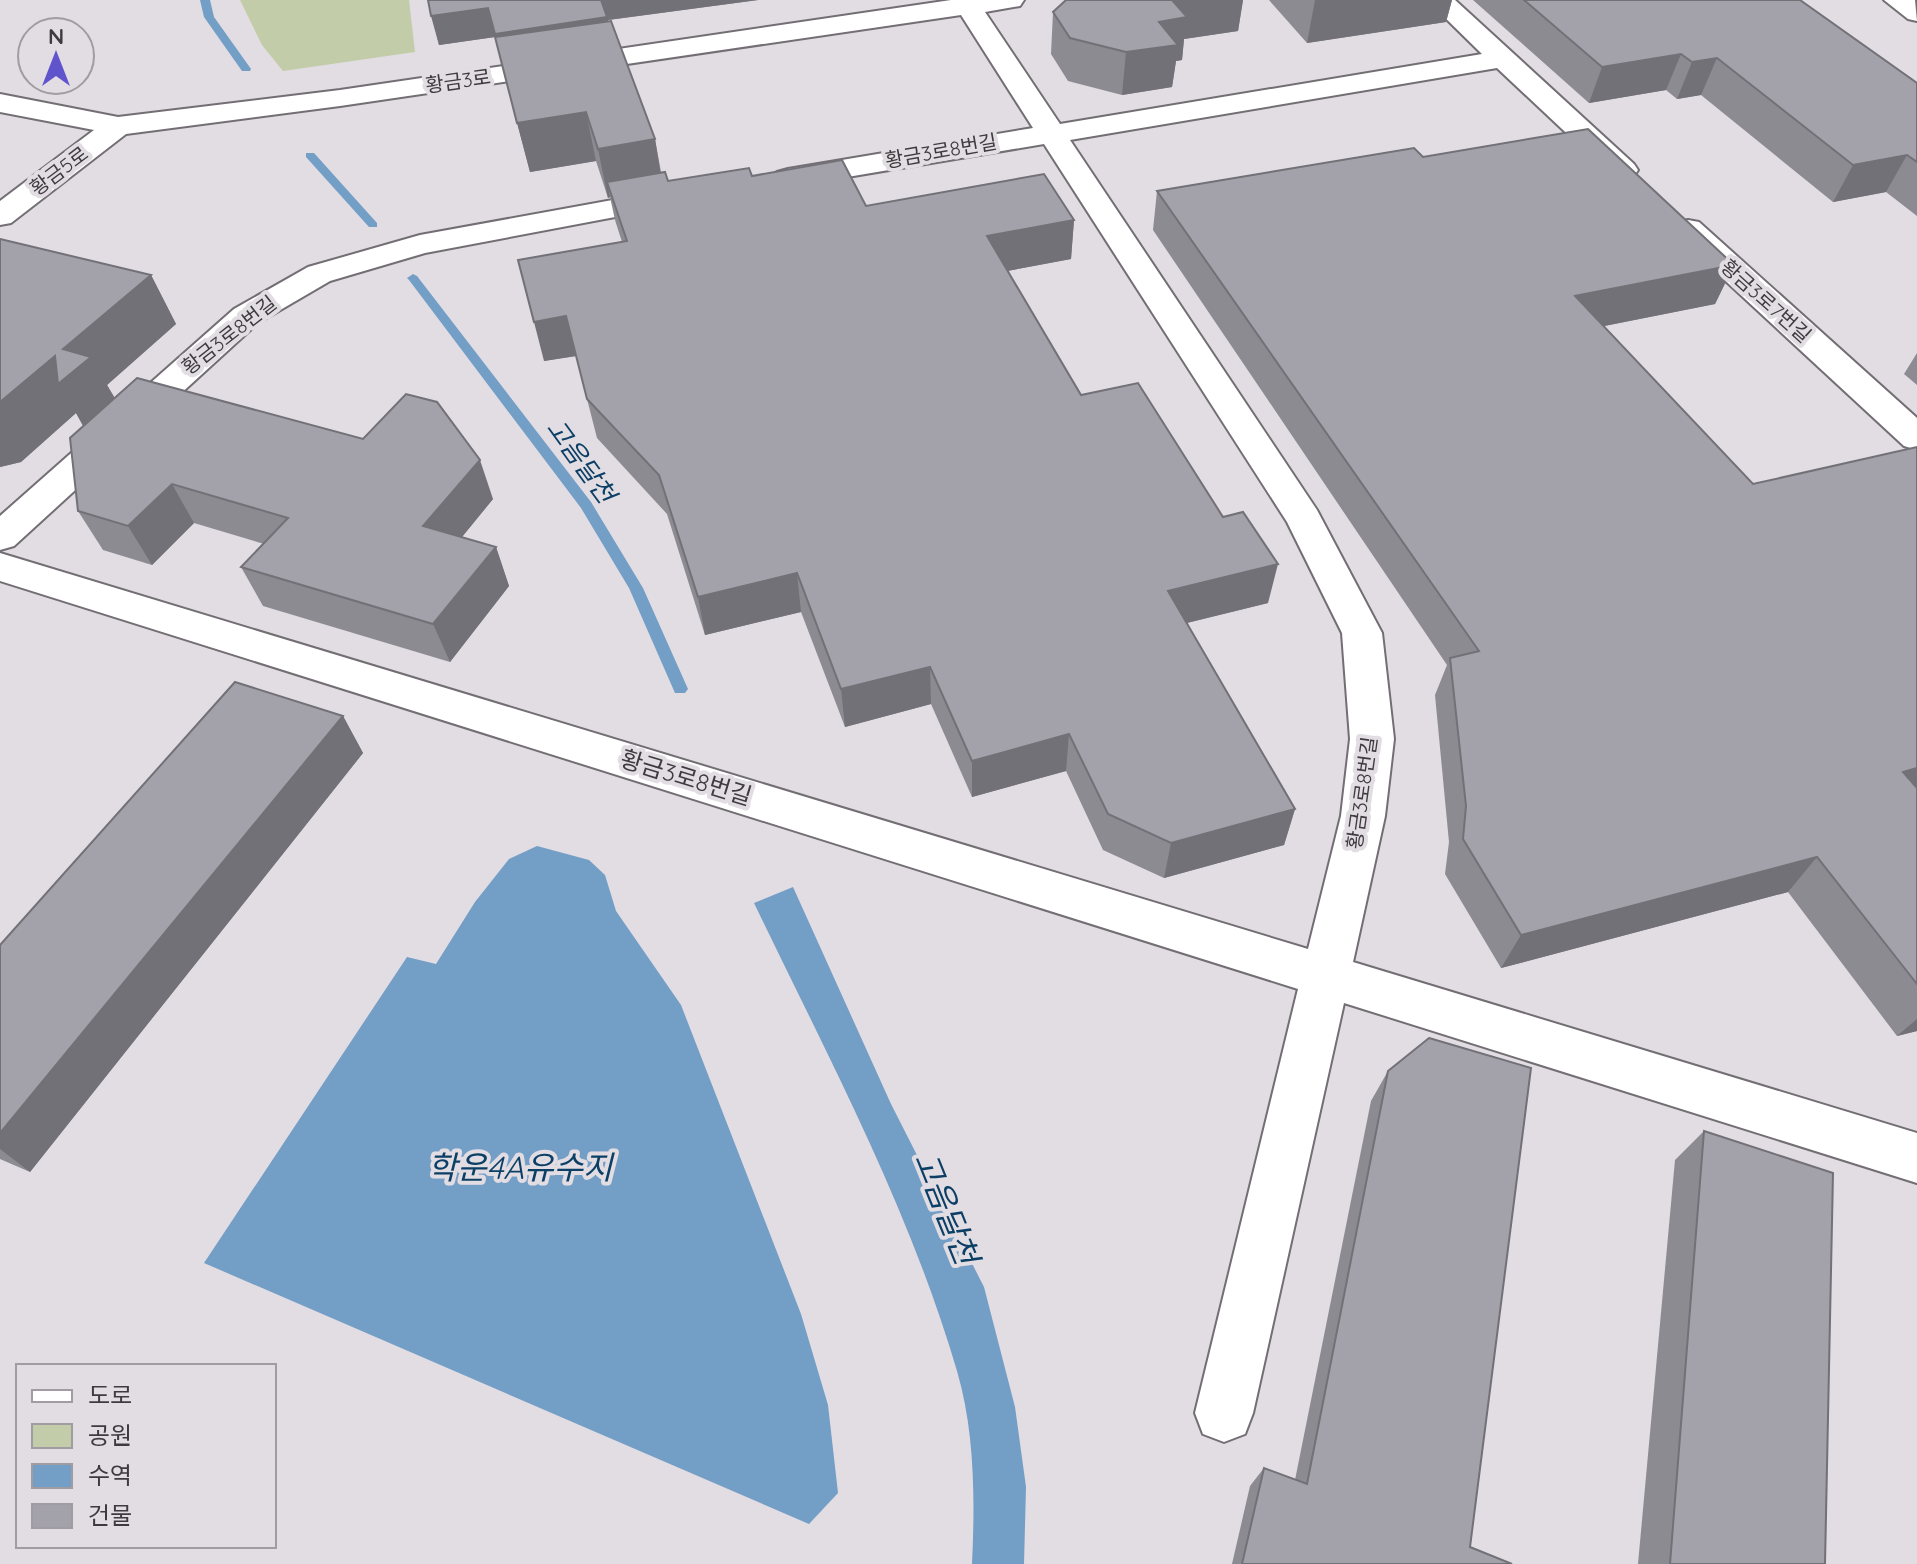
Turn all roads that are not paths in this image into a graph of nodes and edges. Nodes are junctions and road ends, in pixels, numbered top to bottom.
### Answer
1 (1011, 0) edge
2 (1440, 0) edge
3 (1897, 0) edge
4 (966, 3) edge
5 (1917, 13) edge
6 (1501, 59) junction
7 (0, 103) edge
8 (118, 126) junction
9 (1052, 132) junction
10 (758, 183) edge
11 (1640, 185) edge
12 (696, 194) edge
13 (1663, 206) edge
14 (0, 216) edge
15 (1917, 438) edge
16 (0, 537) edge
17 (0, 567) edge
18 (1327, 975) junction
19 (1917, 1158) edge
20 (1224, 1413) dead end

1 - 4 street, 황금3로
2 - 6 street
3 - 5 street
4 - 8 street, 황금3로
4 - 9 street
6 - 9 street
6 - 11 street
7 - 8 street, 황금3로
8 - 14 street, 황금5로
9 - 10 street, 황금3로8번길
9 - 18 street, 황금3로8번길
12 - 16 street, 황금3로8번길
13 - 15 street, 황금3로7번길
17 - 18 street, 황금3로8번길
18 - 19 street, 황금3로8번길
18 - 20 street, 황금3로8번길

